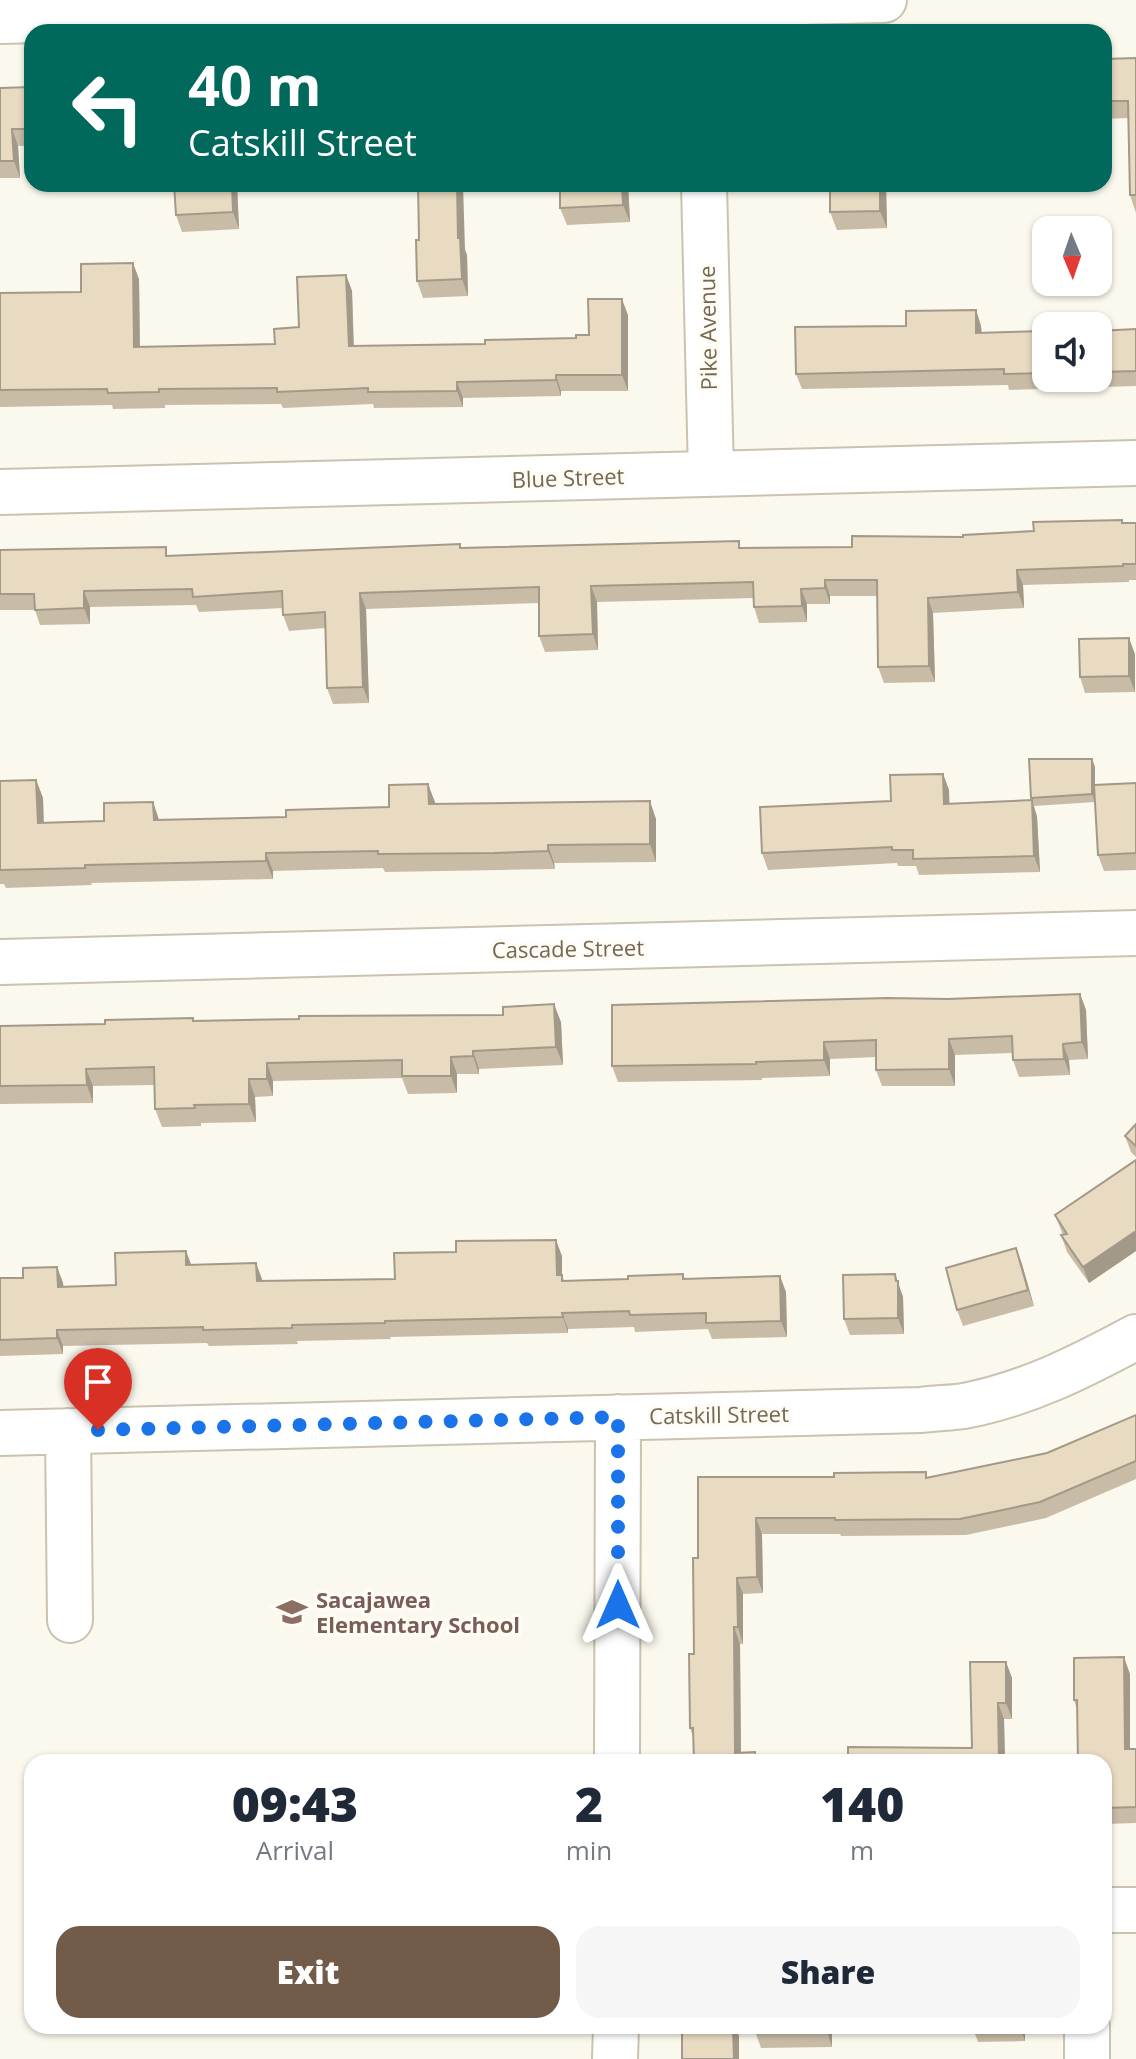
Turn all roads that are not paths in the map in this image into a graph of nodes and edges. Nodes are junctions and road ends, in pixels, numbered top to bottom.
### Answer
1 (884, 0) edge
2 (700, 13) edge
3 (0, 21) edge
4 (704, 192) edge
5 (1136, 463) edge
6 (711, 473) junction
7 (0, 492) edge
8 (1136, 933) edge
9 (0, 962) edge
10 (1136, 1337) edge
11 (618, 1417) junction
12 (68, 1431) junction
13 (0, 1433) edge
14 (70, 1620) dead end
15 (617, 1754) edge
16 (1112, 1910) edge
17 (1136, 1910) edge
18 (616, 2034) edge
19 (1087, 2034) edge
20 (615, 2059) edge
21 (1087, 2059) edge

1 - 2 street
2 - 3 street
4 - 6 street, Pike Avenue
5 - 6 street, Blue Street
6 - 7 street, Blue Street
8 - 9 street, Cascade Street
10 - 11 street, Catskill Street
11 - 12 street, Catskill Street
11 - 15 street
12 - 13 street, Catskill Street
12 - 14 street
16 - 17 street
18 - 20 street
19 - 21 street

